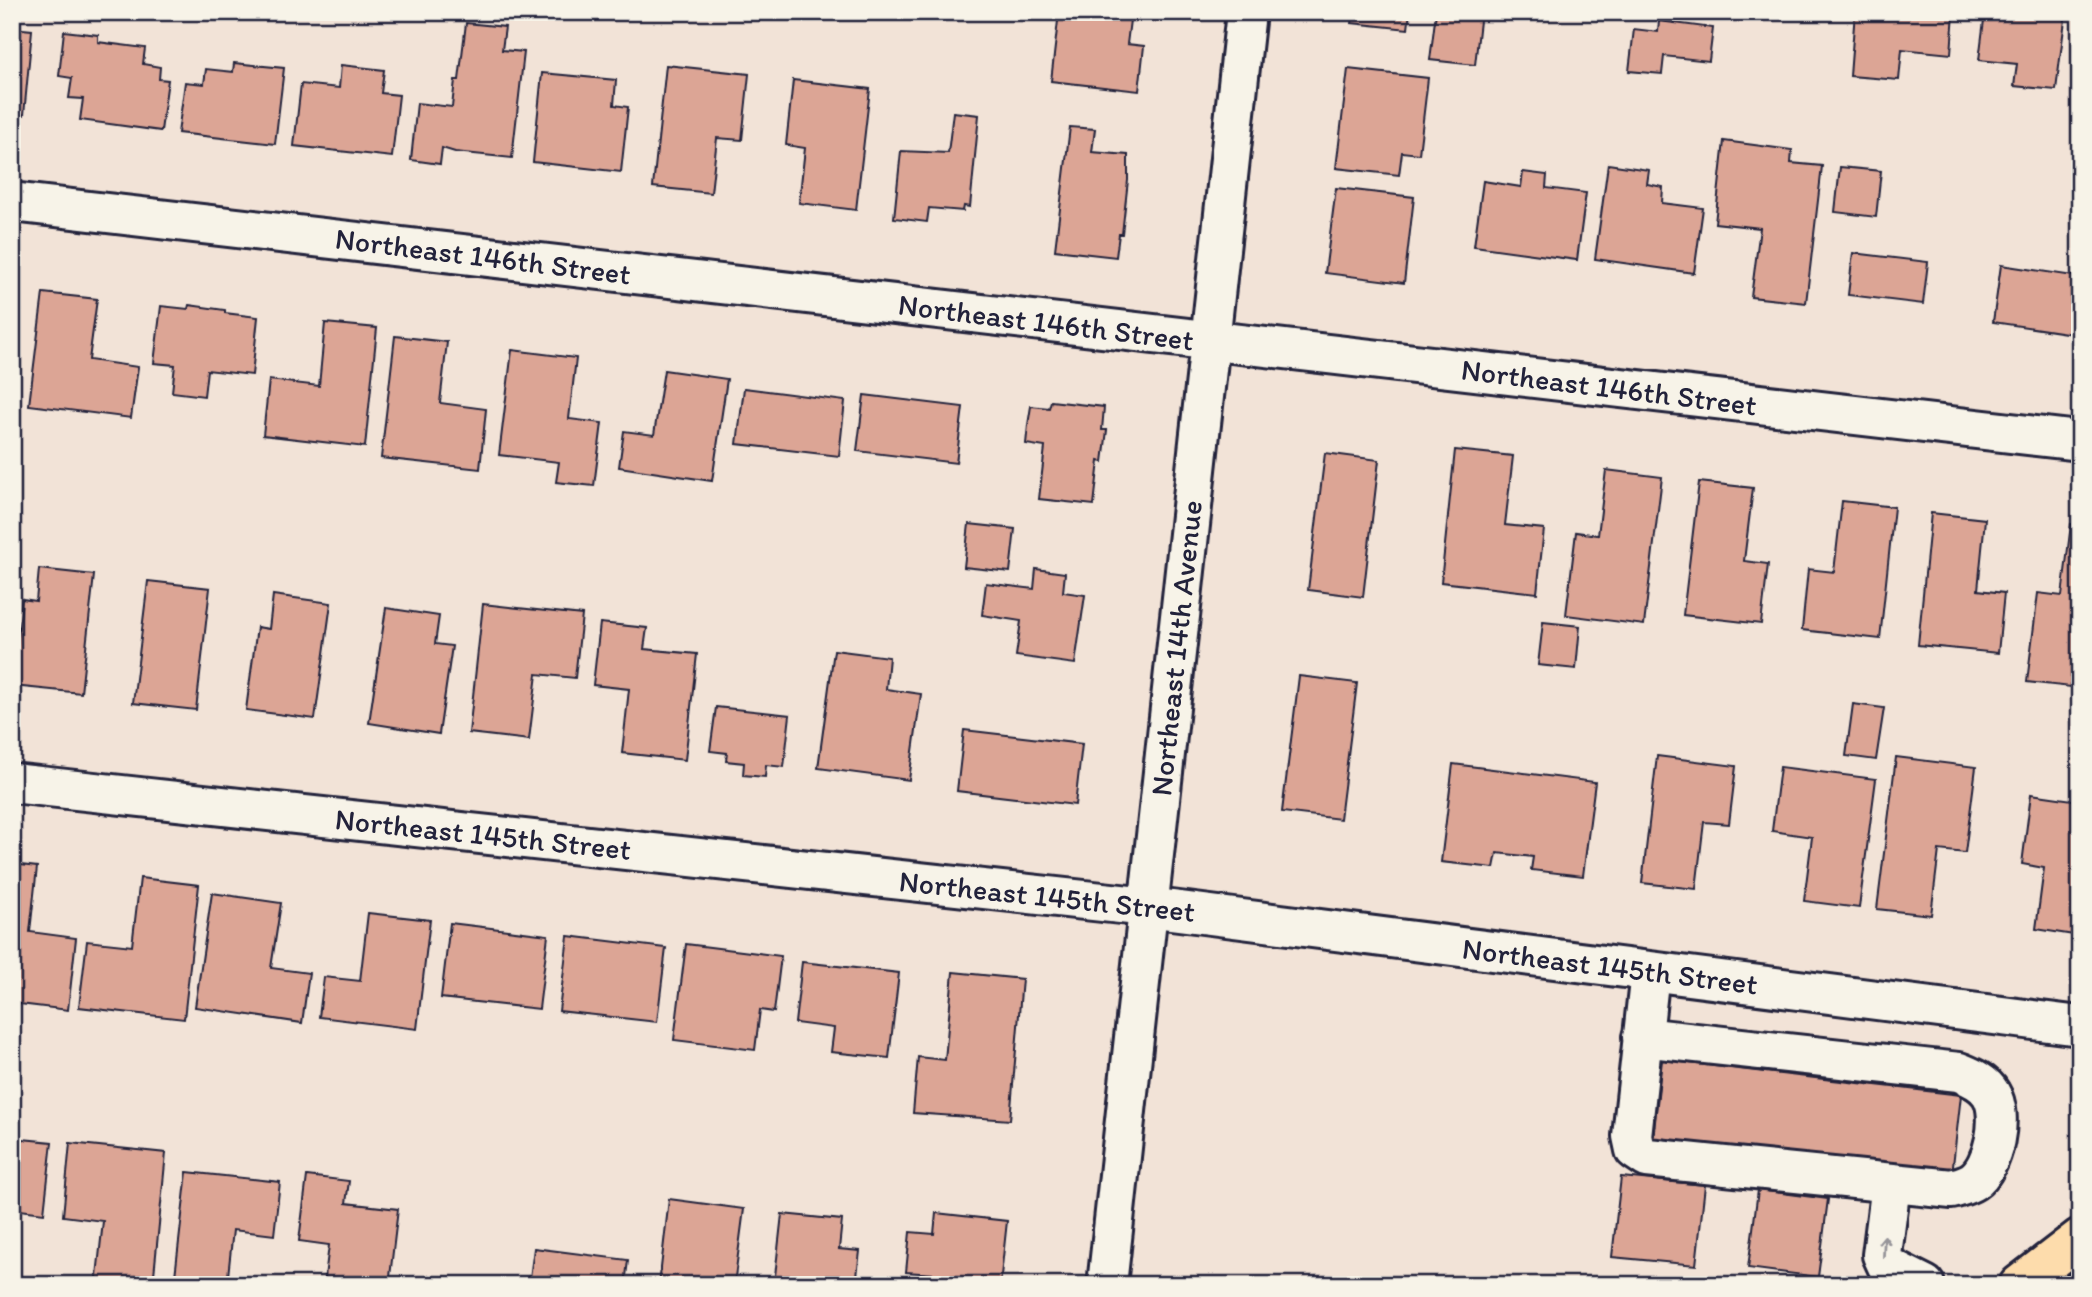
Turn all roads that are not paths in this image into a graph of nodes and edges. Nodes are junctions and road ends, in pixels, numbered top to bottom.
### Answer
1 (1246, 12) edge
2 (12, 202) edge
3 (1209, 340) junction
4 (2080, 441) edge
5 (12, 782) edge
6 (1148, 907) junction
7 (1650, 972) junction
8 (2080, 1026) edge
9 (1642, 1037) junction
10 (1891, 1184) junction
11 (2080, 1238) edge
12 (1107, 1285) edge
13 (1925, 1285) edge
14 (2019, 1285) edge

1 - 3 street, Northeast 14th Avenue
2 - 3 street, Northeast 146th Street
3 - 4 street, Northeast 146th Street
3 - 6 street, Northeast 14th Avenue
5 - 6 street, Northeast 145th Street
6 - 7 street, Northeast 145th Street
6 - 12 street, Northeast 14th Avenue
7 - 8 street, Northeast 145th Street
7 - 9 street
9 - 10 street
9 - 10 street
13 -> 10 street
11 - 14 main road

